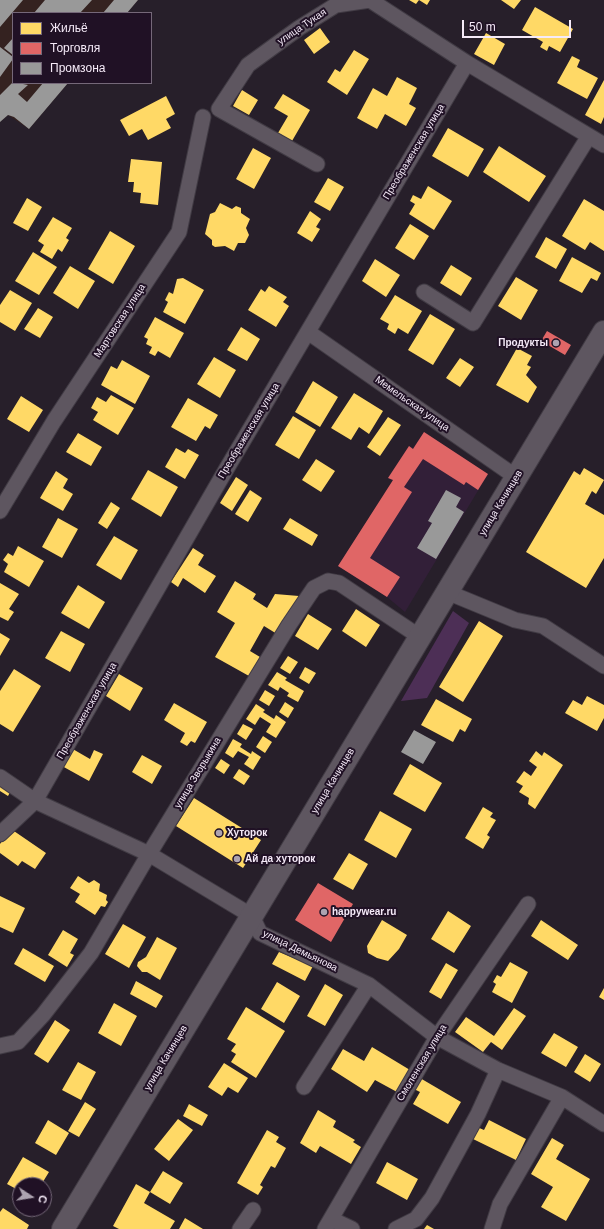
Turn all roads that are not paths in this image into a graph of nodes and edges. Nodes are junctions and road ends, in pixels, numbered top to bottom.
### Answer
1 (466, 63) junction
2 (203, 116) dead end
3 (589, 136) junction
4 (604, 145) edge
5 (317, 164) dead end
6 (424, 292) dead end
7 (308, 332) junction
8 (604, 332) edge
9 (516, 477) junction
10 (0, 511) edge
11 (447, 592) junction
12 (420, 637) junction
13 (604, 666) edge
14 (0, 777) edge
15 (35, 801) junction
16 (0, 834) edge
17 (149, 854) junction
18 (528, 904) dead end
19 (252, 916) junction
20 (368, 985) junction
21 (437, 1036) junction
22 (0, 1046) edge
23 (498, 1070) junction
24 (304, 1087) dead end
25 (562, 1097) junction
26 (604, 1124) edge
27 (253, 1210) dead end
28 (328, 1224) edge
29 (63, 1229) edge
30 (240, 1229) edge
31 (352, 1229) edge
32 (396, 1229) edge
33 (492, 1229) edge

1 - 3 street, улица Тукая
1 - 5 street, улица Тукая
1 - 7 street, Преображенская улица
2 - 10 street, Мартовская улица
3 - 4 street, улица Тукая
3 - 6 street
7 - 9 street, Мемельская улица
7 - 15 street, Преображенская улица
8 - 9 main road, улица Качинцев
9 - 11 main road, улица Качинцев
11 - 12 main road, улица Качинцев
11 - 13 street
12 - 17 street, улица Зворыкина
12 - 19 main road, улица Качинцев
14 - 15 street
15 - 16 street, Преображенская улица
15 - 17 street
17 - 19 street
17 - 22 street, улица Зворыкина
18 - 21 street, Смоленская улица
19 - 20 street, улица Демьянова
19 - 29 main road, улица Качинцев
20 - 21 street, улица Демьянова
20 - 24 street
21 - 23 street, улица Демьянова
21 - 28 street, Смоленская улица
23 - 25 street, улица Демьянова
23 - 32 street
25 - 26 street, улица Демьянова
25 - 33 street
27 - 30 street
28 - 31 street

